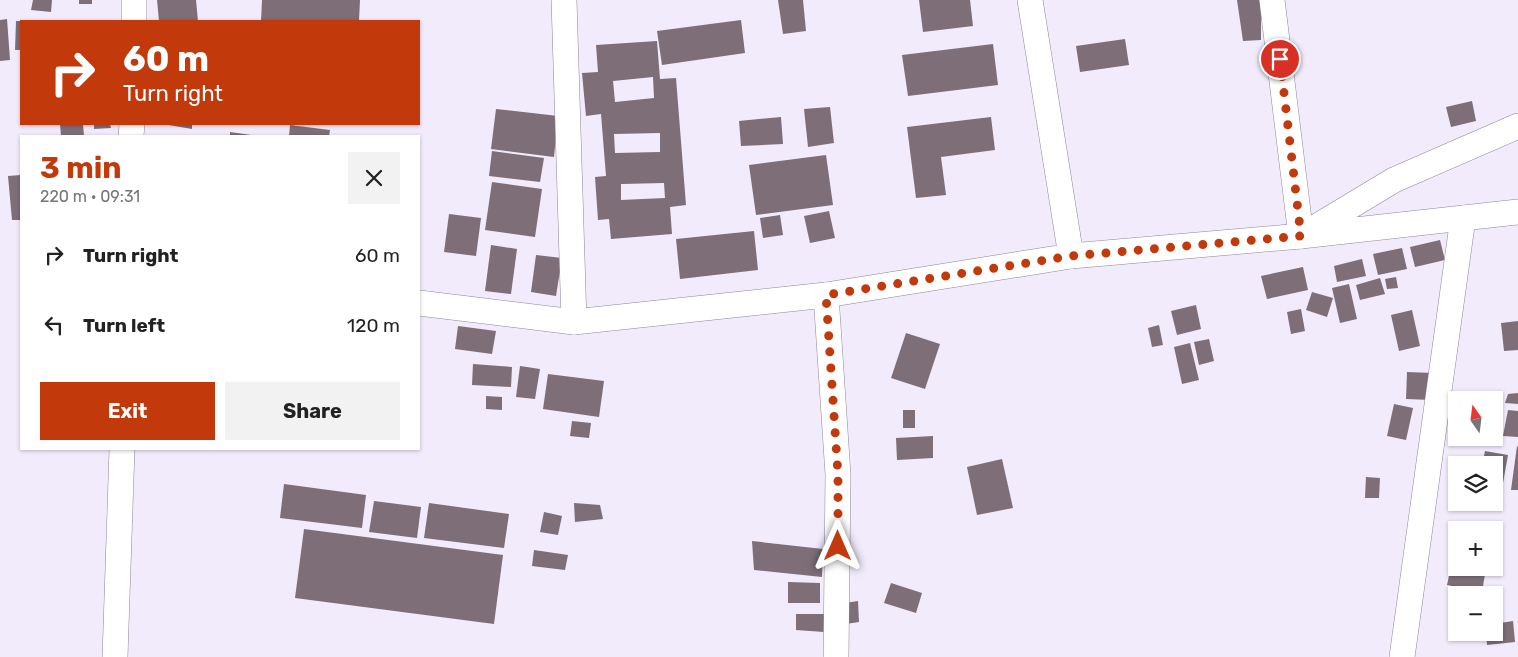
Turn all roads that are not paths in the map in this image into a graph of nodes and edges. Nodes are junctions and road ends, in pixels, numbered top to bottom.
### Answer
1 (134, 0) edge
2 (564, 0) edge
3 (1030, 0) edge
4 (1272, 0) edge
5 (134, 20) edge
6 (1518, 126) edge
7 (1518, 212) edge
8 (1463, 218) junction
9 (1301, 236) junction
10 (1071, 256) junction
11 (826, 295) junction
12 (420, 303) edge
13 (574, 322) junction
14 (122, 450) edge
15 (115, 657) edge
16 (836, 657) edge
17 (1402, 657) edge

1 - 5 street
2 - 13 street
3 - 10 street
4 - 9 street
6 - 9 street
7 - 8 street
8 - 9 street
8 - 17 street
9 - 10 street
10 - 11 street
11 - 13 street
11 - 16 street
12 - 13 street
14 - 15 street

